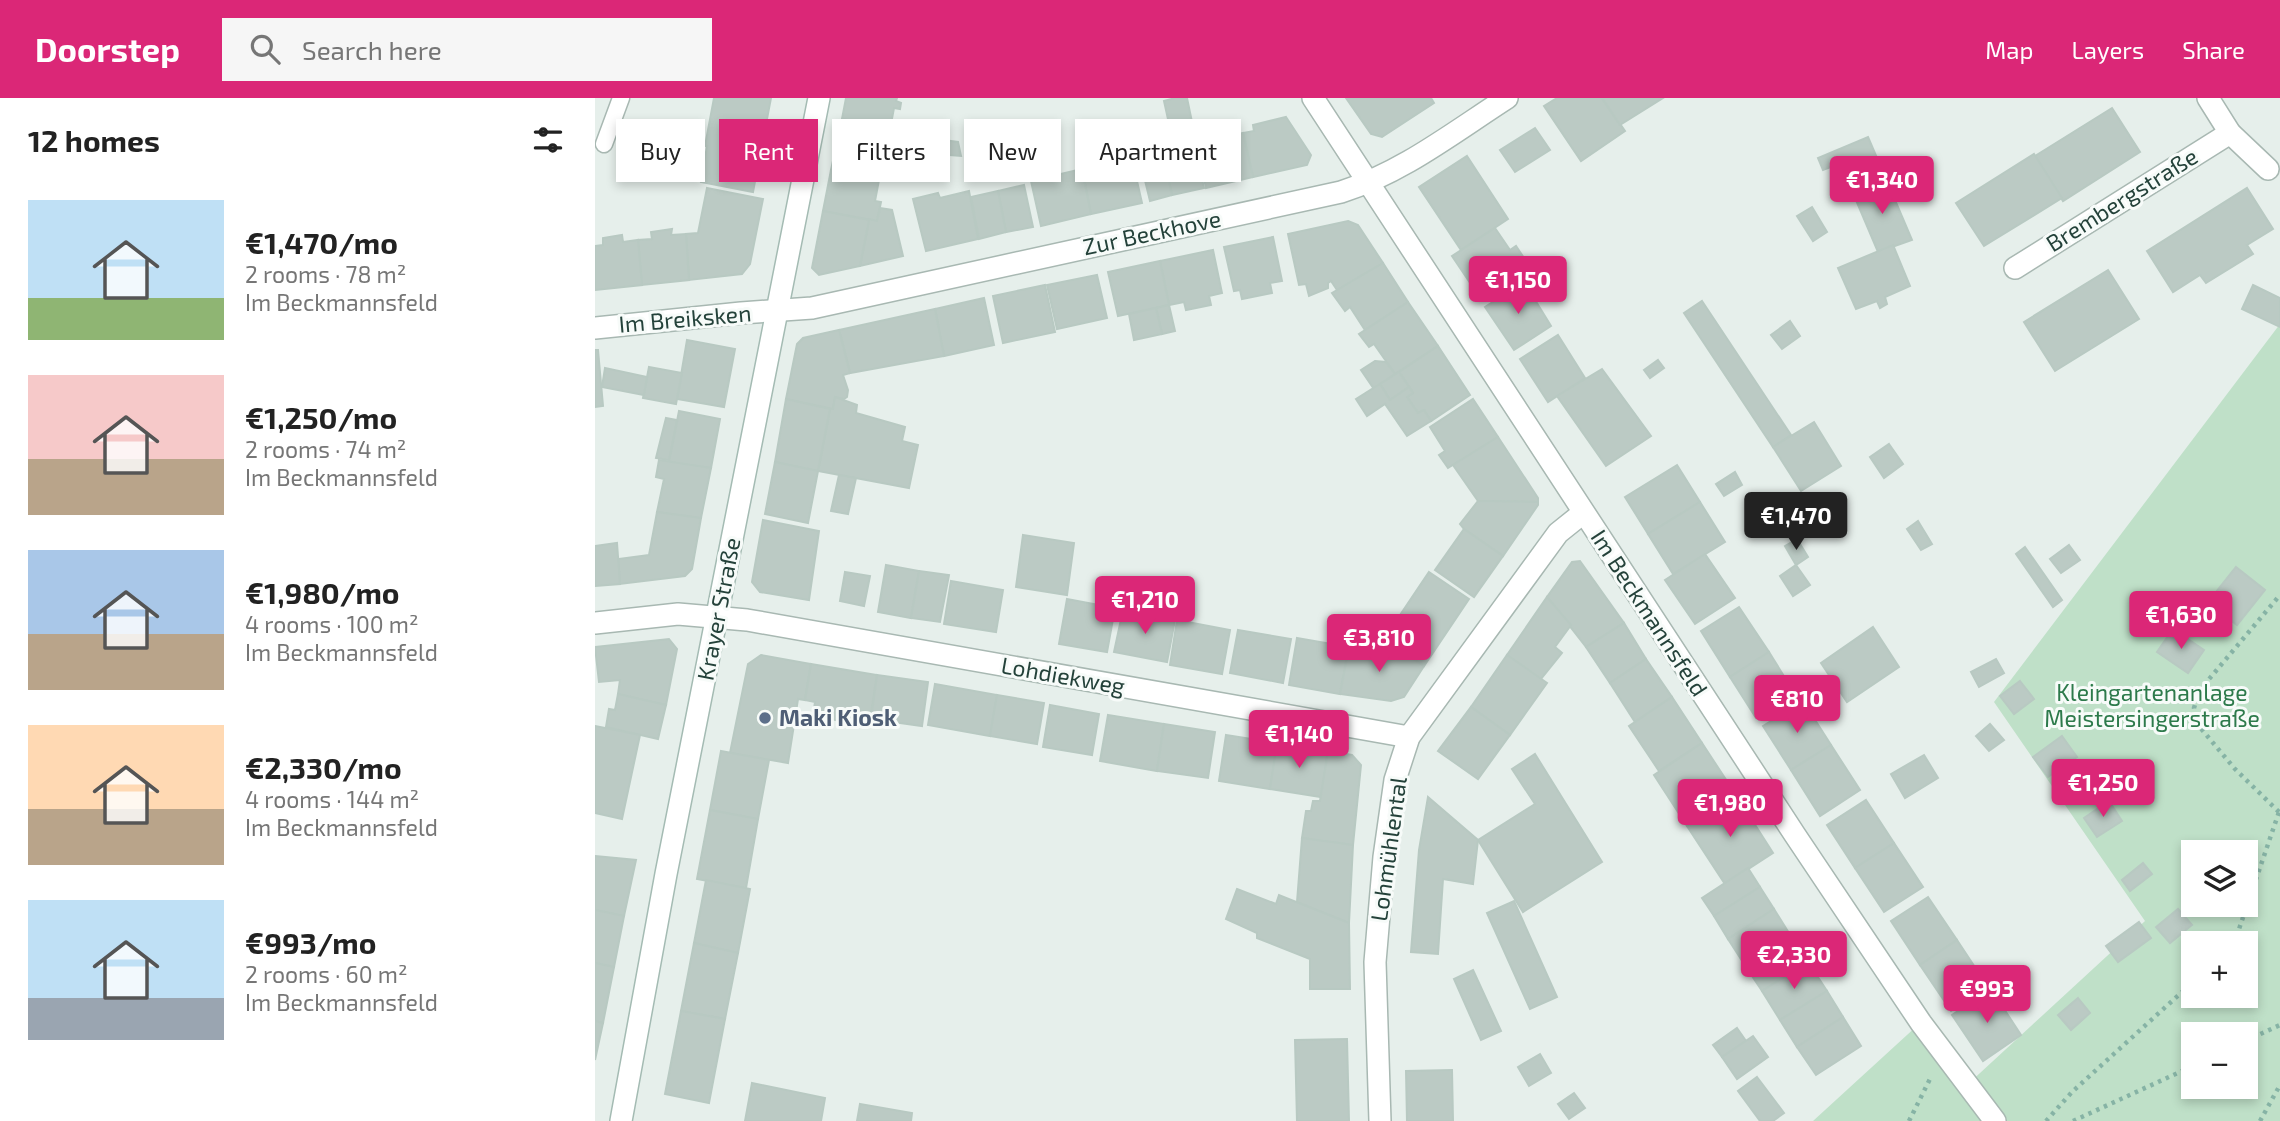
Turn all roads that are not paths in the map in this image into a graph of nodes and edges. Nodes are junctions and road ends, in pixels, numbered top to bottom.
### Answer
1 (621, 98) edge
2 (819, 98) edge
3 (1313, 98) edge
4 (1507, 98) edge
5 (2208, 98) edge
6 (2230, 133) junction
7 (604, 144) dead end
8 (2274, 174) edge
9 (1368, 183) junction
10 (2015, 268) dead end
11 (776, 312) junction
12 (595, 328) edge
13 (1583, 513) junction
14 (717, 616) junction
15 (595, 623) edge
16 (1409, 737) junction
17 (621, 1121) edge
18 (1380, 1121) edge
19 (1995, 1121) edge

1 - 7 lane
2 - 11 street, Krayer Straße
3 - 9 street, Im Beckmannsfeld
4 - 9 street, Zur Beckhove
5 - 6 street
6 - 8 street
6 - 10 street, Brembergstraße
9 - 11 street, Zur Beckhove
9 - 13 street, Im Beckmannsfeld
11 - 12 street, Im Breiksken
11 - 14 street, Krayer Straße
13 - 16 street, Lohmühlental
13 - 19 street, Im Beckmannsfeld
14 - 15 street, Lohdiekweg
14 - 16 street, Lohdiekweg
14 - 17 street, Krayer Straße
16 - 18 street, Lohmühlental

